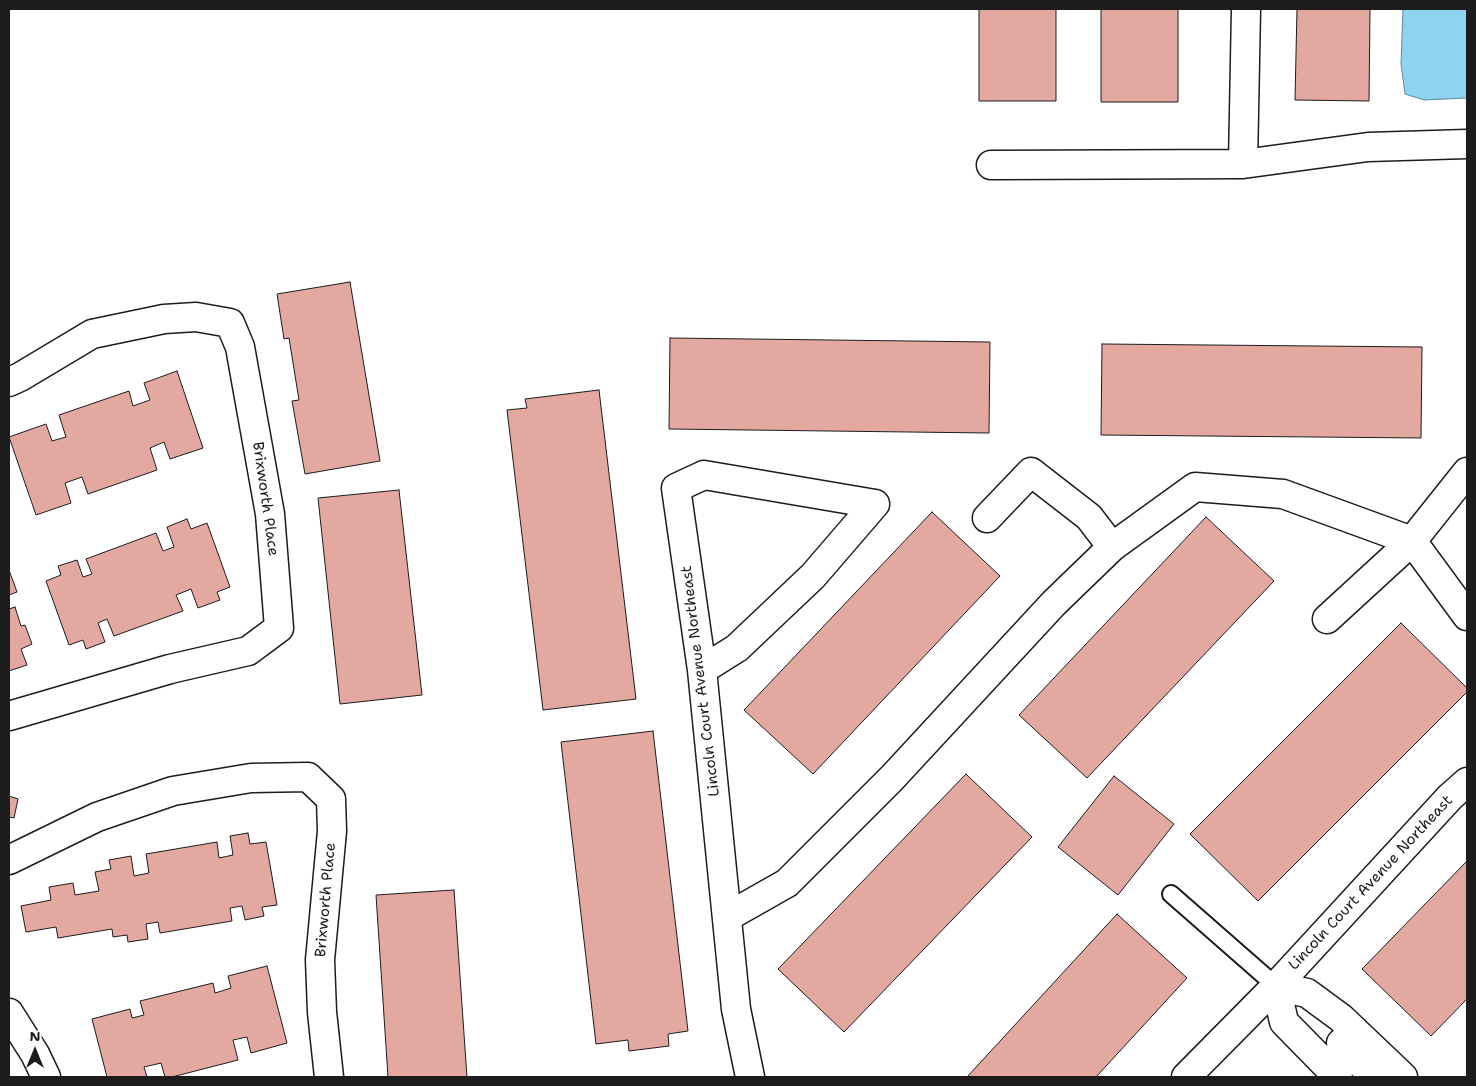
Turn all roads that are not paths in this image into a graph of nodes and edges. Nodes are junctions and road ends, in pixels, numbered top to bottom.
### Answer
1 (1246, 9) edge
2 (1467, 144) edge
3 (1243, 164) junction
4 (991, 165) dead end
5 (9, 382) edge
6 (1463, 486) edge
7 (987, 518) dead end
8 (1412, 541) junction
9 (1112, 547) junction
10 (1467, 616) edge
11 (1327, 619) dead end
12 (702, 670) junction
13 (9, 716) edge
14 (1467, 782) edge
15 (9, 860) edge
16 (1171, 894) dead end
17 (726, 917) junction
18 (1276, 986) junction
19 (9, 1013) edge
20 (1343, 1058) edge
21 (1386, 1074) edge
22 (46, 1077) edge
23 (329, 1077) edge
24 (750, 1077) edge
25 (1186, 1077) edge

1 - 3 street
2 - 3 street
3 - 4 street
5 - 13 street, Brixworth Place
6 - 8 street
7 - 9 street
8 - 9 street
8 - 10 street
8 - 11 street
9 - 17 street
12 - 12 street, Lincoln Court Avenue Northeast
12 - 17 street, Lincoln Court Avenue Northeast
14 - 18 street, Lincoln Court Avenue Northeast
15 - 23 street, Brixworth Place
16 - 18 lane
17 - 24 street, Lincoln Court Avenue Northeast
18 - 20 street, Lincoln Court Avenue Northeast
18 - 20 street, Lincoln Court Avenue Northeast
18 - 25 street, Lincoln Court Avenue Northeast
19 - 22 street
20 - 21 street, Lincoln Court Avenue Northeast

